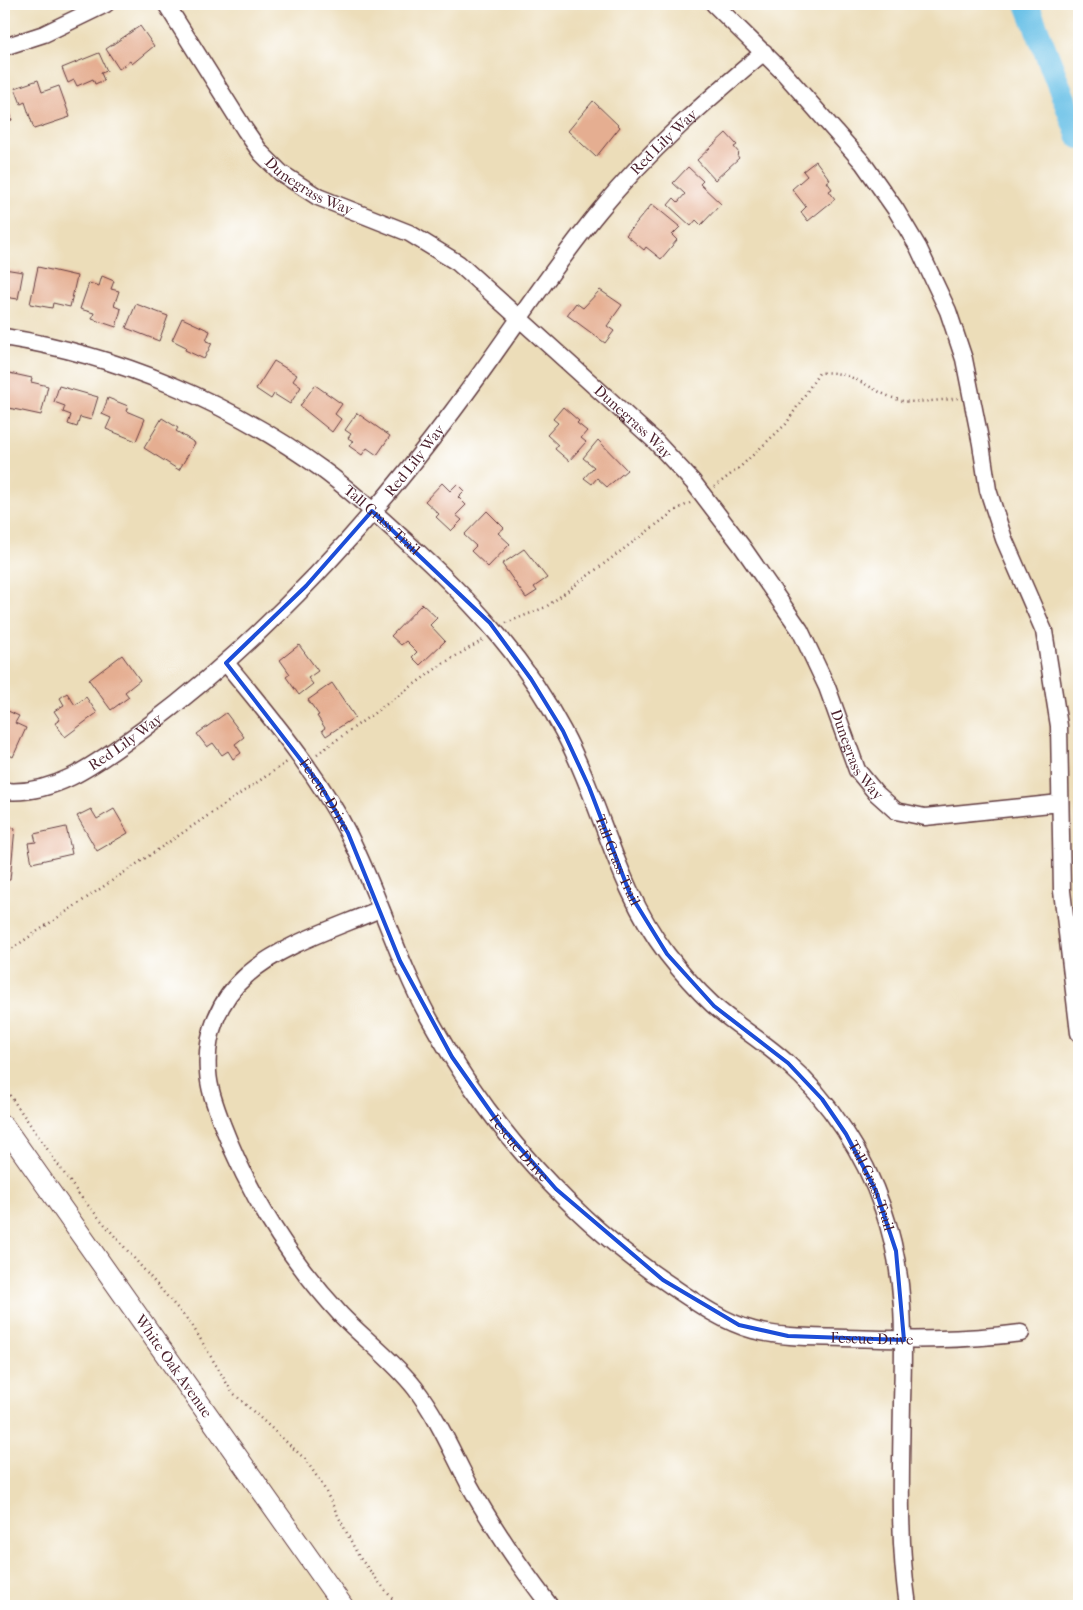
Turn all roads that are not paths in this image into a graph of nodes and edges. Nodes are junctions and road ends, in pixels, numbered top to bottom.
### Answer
1 (106, 4) edge
2 (166, 4) edge
3 (714, 4) edge
4 (4, 47) edge
5 (764, 52) junction
6 (520, 318) junction
7 (4, 336) edge
8 (372, 511) junction
9 (226, 663) junction
10 (4, 790) edge
11 (1060, 803) junction
12 (380, 909) junction
13 (1079, 1032) edge
14 (4, 1126) edge
15 (1021, 1333) dead end
16 (904, 1340) junction
17 (344, 1606) edge
18 (550, 1606) edge
19 (908, 1606) edge

1 - 4 street
2 - 6 street, Dunegrass Way
3 - 5 street
5 - 6 street, Red Lily Way
5 - 11 street
6 - 8 street, Red Lily Way
6 - 11 street, Dunegrass Way
7 - 8 street, Tall Grass Trail
8 - 9 street, Red Lily Way
8 - 16 street, Tall Grass Trail
9 - 10 street, Red Lily Way
9 - 12 street, Fescue Drive
11 - 13 street
12 - 16 street, Fescue Drive
12 - 18 street
14 - 17 street, White Oak Avenue
15 - 16 street, Fescue Drive
16 - 19 street, Tall Grass Trail

